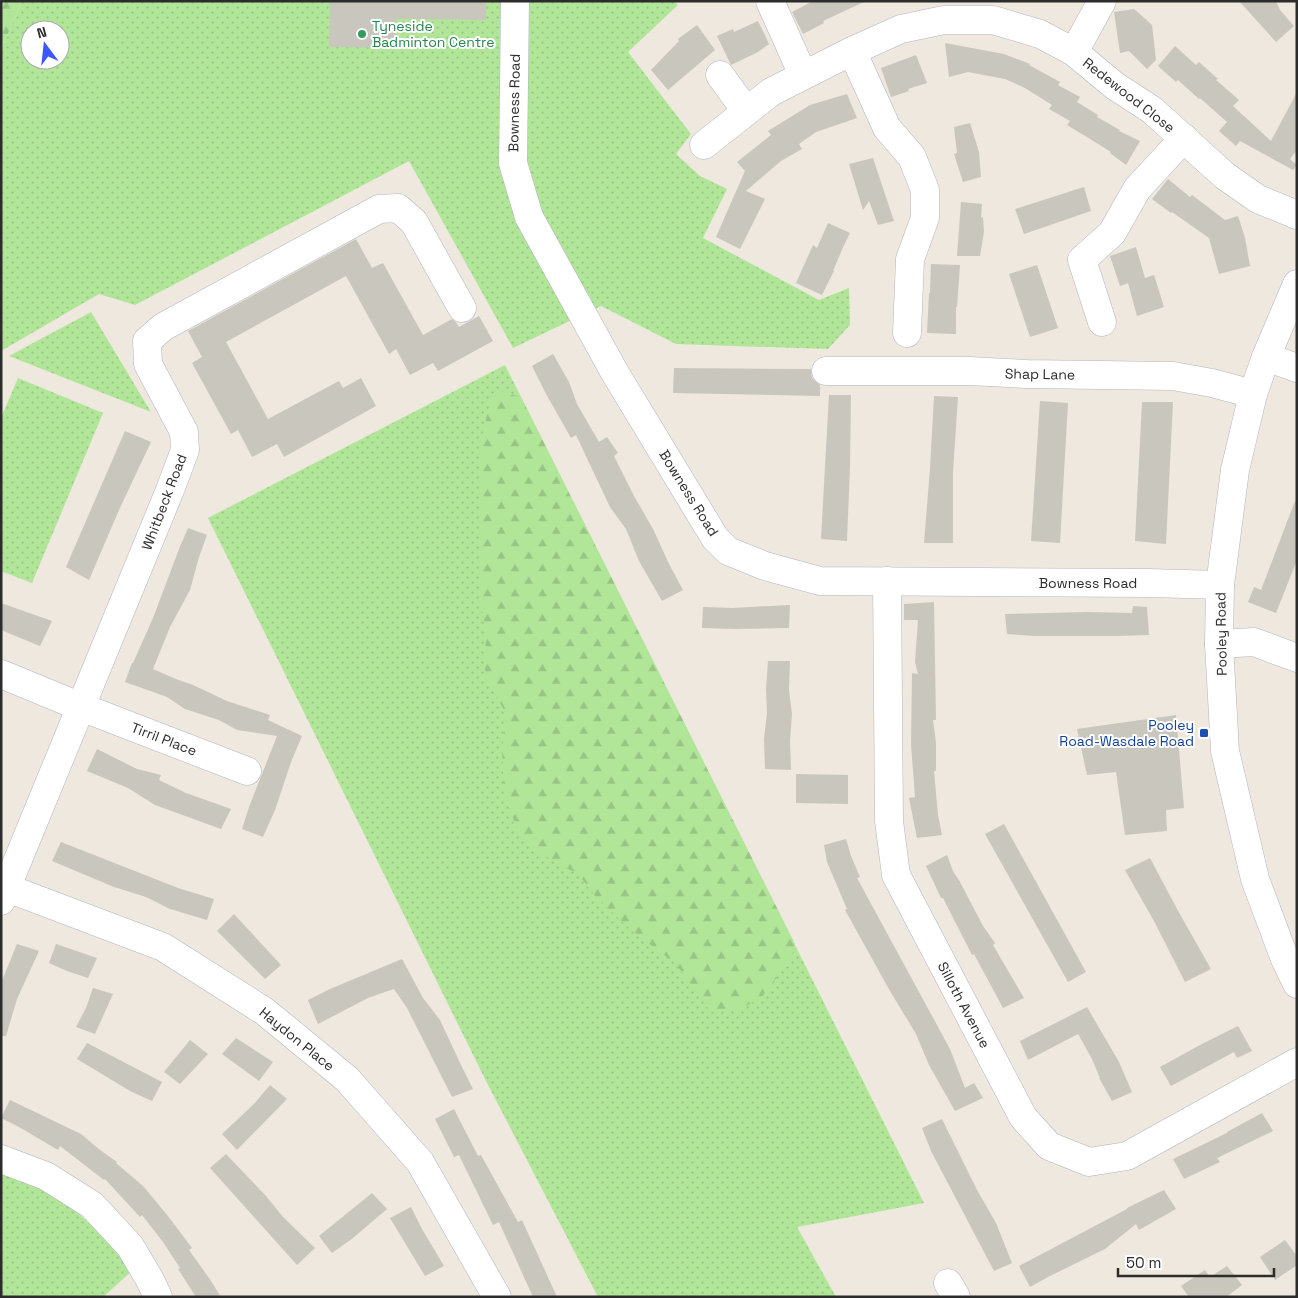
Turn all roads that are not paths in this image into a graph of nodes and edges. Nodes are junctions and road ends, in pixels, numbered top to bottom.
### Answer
1 (515, 1) edge
2 (770, 1) edge
3 (1102, 1) edge
4 (943, 10) edge
5 (852, 50) junction
6 (1074, 52) junction
7 (720, 75) dead end
8 (803, 75) junction
9 (746, 111) junction
10 (1184, 138) junction
11 (704, 145) dead end
12 (1297, 216) edge
13 (1297, 284) edge
14 (462, 308) dead end
15 (1102, 322) dead end
16 (907, 333) dead end
17 (1266, 357) junction
18 (1297, 368) edge
19 (826, 371) dead end
20 (1253, 394) junction
21 (887, 581) junction
22 (1220, 585) junction
23 (1219, 644) junction
24 (1297, 658) edge
25 (1, 674) edge
26 (81, 707) junction
27 (247, 772) dead end
28 (4, 895) edge
29 (1297, 984) edge
30 (1297, 1062) edge
31 (1, 1158) edge
32 (147, 1291) edge
33 (497, 1297) edge

1 - 21 street, Bowness Road
2 - 8 street
3 - 6 street, Redewood Close
4 - 5 street, Redewood Close
4 - 6 street, Redewood Close
5 - 8 street, Redewood Close
5 - 16 street
6 - 10 street, Redewood Close
7 - 9 street
8 - 9 street, Redewood Close
9 - 11 street, Redewood Close
10 - 12 street, Redewood Close
10 - 15 street, Redewood Close
13 - 17 street, Pooley Road
14 - 26 street, Whitbeck Road
17 - 18 street
17 - 20 street, Pooley Road
19 - 20 street, Shap Lane
20 - 22 street, Pooley Road
21 - 22 street, Bowness Road
21 - 30 street, Silloth Avenue
22 - 23 street, Pooley Road
23 - 24 street
23 - 29 street, Pooley Road
25 - 26 street, Tirril Place
26 - 27 street, Tirril Place
26 - 28 street, Whitbeck Road
28 - 33 street, Haydon Place
31 - 32 street

